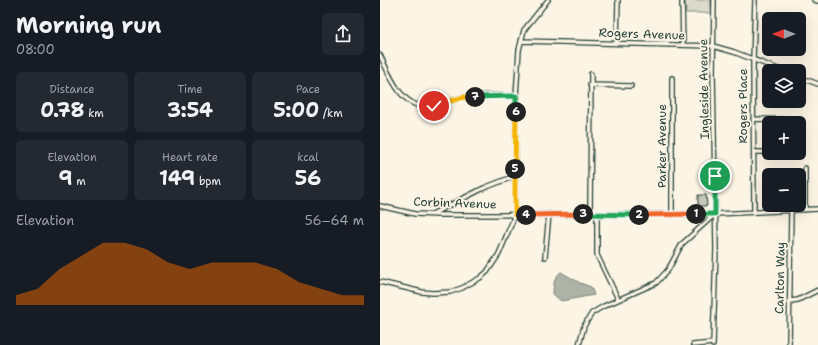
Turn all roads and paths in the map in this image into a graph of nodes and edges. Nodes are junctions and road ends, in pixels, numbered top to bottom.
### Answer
1 (548, 0) edge
2 (618, 0) edge
3 (682, 0) edge
4 (714, 0) edge
5 (755, 0) edge
6 (814, 0) edge
7 (818, 1) edge
8 (521, 41) junction
9 (617, 43) junction
10 (683, 44) junction
11 (713, 46) junction
12 (380, 55) edge
13 (753, 59) junction
14 (766, 64) edge
15 (590, 74) dead end
16 (672, 78) dead end
17 (806, 80) edge
18 (818, 84) edge
19 (590, 85) junction
20 (631, 86) dead end
21 (516, 96) junction
22 (753, 119) junction
23 (762, 119) edge
24 (754, 152) junction
25 (762, 152) edge
26 (515, 176) junction
27 (380, 206) edge
28 (818, 209) edge
29 (806, 210) edge
30 (754, 212) junction
31 (762, 212) edge
32 (791, 212) edge
33 (433, 214) junction
34 (549, 214) junction
35 (590, 214) junction
36 (715, 214) junction
37 (515, 215) junction
38 (597, 215) junction
39 (672, 215) junction
40 (545, 257) dead end
41 (380, 282) edge
42 (818, 290) edge
43 (618, 299) junction
44 (790, 301) junction
45 (713, 344) edge
46 (579, 345) edge
47 (693, 345) edge
48 (789, 345) edge

1 - 8 street
2 - 9 street
3 - 10 street
4 - 11 street, Ingleside Avenue
5 - 13 street, Rogers Place
6 - 7 street
8 - 9 street, Rogers Avenue
8 - 21 street
9 - 10 street, Rogers Avenue
10 - 11 street, Rogers Avenue
11 - 13 street, Rogers Avenue
11 - 36 street, Ingleside Avenue
12 - 21 street
13 - 14 street, Rogers Avenue
13 - 22 street, Rogers Place
15 - 19 street
16 - 39 street, Parker Avenue
17 - 18 street
19 - 20 street
19 - 35 street
21 - 26 street
22 - 23 street
22 - 24 street, Rogers Place
24 - 25 street
24 - 30 street, Rogers Place
26 - 33 street
26 - 37 street
27 - 33 street, Corbin Avenue
28 - 29 street, Corbin Avenue
30 - 31 street, Corbin Avenue
30 - 36 street, Corbin Avenue
32 - 44 street, Carlton Way
33 - 37 street, Corbin Avenue
34 - 35 street, Corbin Avenue
34 - 37 street, Corbin Avenue
34 - 40 street
35 - 38 street, Corbin Avenue
36 - 39 street, Corbin Avenue
36 - 43 street
36 - 45 street, Ingleside Avenue
37 - 41 street
38 - 39 street, Corbin Avenue
38 - 43 street
42 - 44 street
43 - 46 street
44 - 48 street, Carlton Way
45 - 47 street

